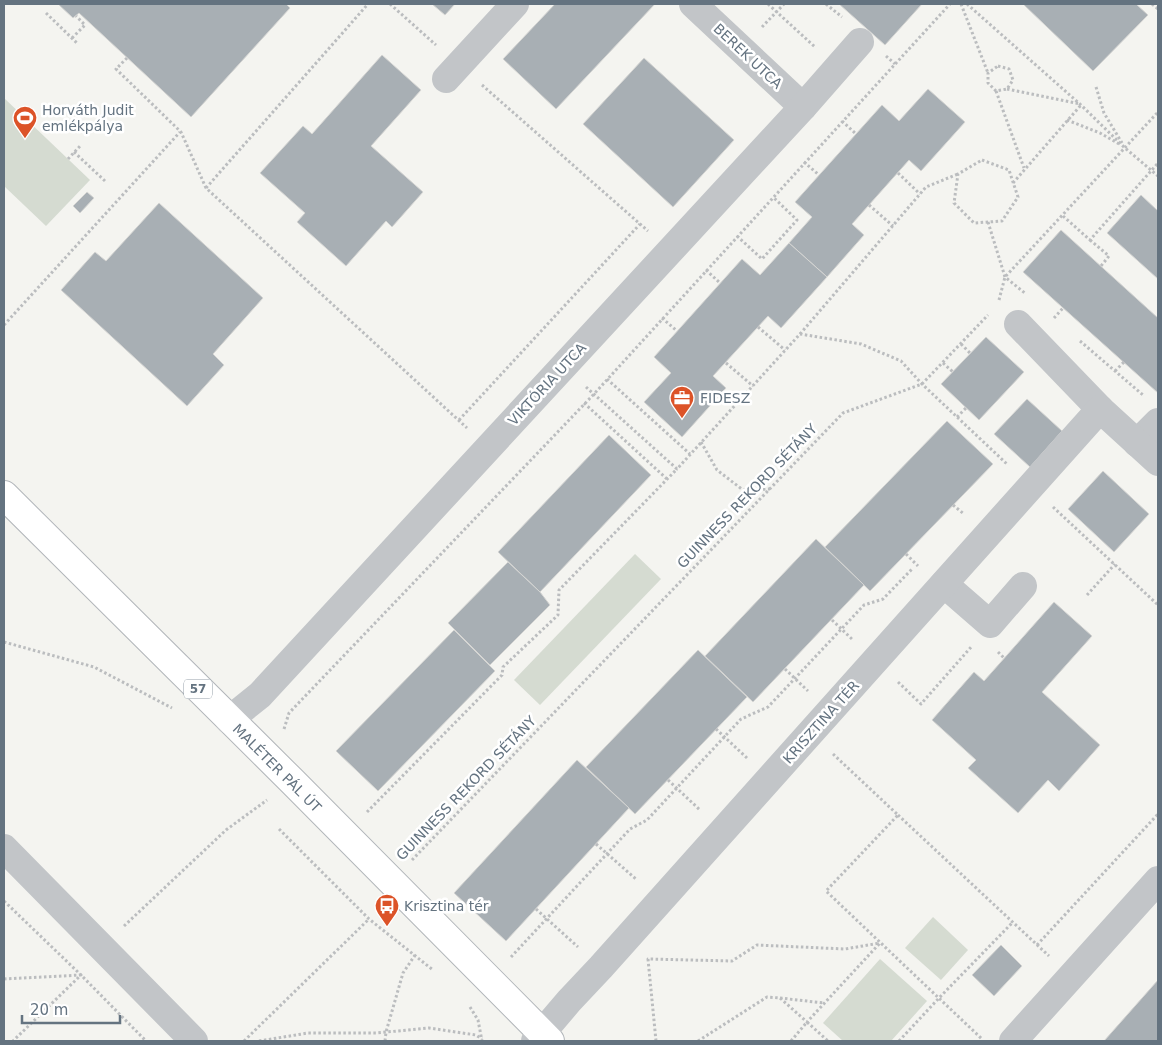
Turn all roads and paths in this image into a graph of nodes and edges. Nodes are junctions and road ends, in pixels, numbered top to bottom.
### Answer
1 (368, 4) edge
2 (390, 4) edge
3 (515, 4) edge
4 (693, 4) edge
5 (768, 4) edge
6 (950, 4) edge
7 (961, 4) edge
8 (967, 4) edge
9 (1152, 4) edge
10 (1158, 9) edge
11 (46, 13) dead end
12 (76, 16) dead end
13 (72, 38) junction
14 (860, 42) dead end
15 (78, 44) dead end
16 (127, 58) dead end
17 (838, 67) junction
18 (453, 72) junction
19 (988, 72) junction
20 (1096, 87) dead end
21 (1007, 90) junction
22 (996, 91) junction
23 (1081, 105) junction
24 (803, 107) junction
25 (1158, 112) edge
26 (1067, 120) junction
27 (842, 121) junction
28 (180, 132) junction
29 (856, 134) dead end
30 (81, 145) dead end
31 (1125, 148) junction
32 (74, 152) junction
33 (68, 159) dead end
34 (804, 162) junction
35 (1158, 163) edge
36 (1024, 168) junction
37 (1152, 170) junction
38 (898, 173) dead end
39 (958, 174) junction
40 (819, 175) dead end
41 (1158, 176) edge
42 (105, 181) dead end
43 (1013, 182) junction
44 (206, 188) junction
45 (920, 194) junction
46 (773, 197) junction
47 (869, 205) dead end
48 (1062, 216) junction
49 (988, 222) junction
50 (640, 224) junction
51 (893, 226) junction
52 (737, 236) junction
53 (1090, 240) junction
54 (670, 251) junction
55 (1101, 266) dead end
56 (706, 270) junction
57 (1005, 277) junction
58 (720, 283) dead end
59 (1033, 300) dead end
60 (998, 304) dead end
61 (1063, 308) dead end
62 (992, 311) dead end
63 (1047, 312) dead end
64 (662, 318) junction
65 (1054, 318) junction
66 (1018, 324) dead end
67 (1061, 324) dead end
68 (4, 326) edge
69 (758, 327) dead end
70 (677, 331) dead end
71 (800, 334) junction
72 (1074, 336) dead end
73 (961, 344) junction
74 (785, 350) junction
75 (970, 353) dead end
76 (1124, 362) dead end
77 (726, 363) dead end
78 (943, 363) junction
79 (563, 366) junction
80 (1115, 371) junction
81 (953, 372) dead end
82 (607, 379) junction
83 (922, 384) junction
84 (753, 386) junction
85 (594, 394) junction
86 (1144, 396) dead end
87 (584, 403) junction
88 (966, 408) dead end
89 (1100, 409) junction
90 (957, 417) junction
91 (459, 420) junction
92 (1158, 422) edge
93 (702, 442) junction
94 (1137, 443) junction
95 (488, 448) junction
96 (690, 454) junction
97 (1158, 462) edge
98 (677, 468) junction
99 (667, 479) junction
100 (1032, 486) junction
101 (771, 489) junction
102 (4, 495) edge
103 (1115, 564) junction
104 (944, 584) junction
105 (1023, 586) dead end
106 (1087, 595) dead end
107 (864, 605) dead end
108 (1158, 605) edge
109 (4, 642) edge
110 (974, 644) dead end
111 (992, 647) dead end
112 (1004, 658) dead end
113 (876, 661) junction
114 (180, 712) dead end
115 (229, 720) junction
116 (716, 729) dead end
117 (724, 737) junction
118 (826, 747) dead end
119 (268, 758) junction
120 (770, 779) junction
121 (668, 780) dead end
122 (292, 781) junction
123 (676, 788) junction
124 (1158, 814) edge
125 (364, 815) dead end
126 (898, 815) junction
127 (279, 829) dead end
128 (724, 831) junction
129 (596, 844) dead end
130 (4, 848) edge
131 (607, 854) junction
132 (1158, 880) edge
133 (392, 884) junction
134 (4, 900) edge
135 (660, 902) junction
136 (536, 909) dead end
137 (369, 919) junction
138 (546, 919) junction
139 (1012, 923) junction
140 (880, 943) junction
141 (1037, 945) junction
142 (102, 947) junction
143 (415, 955) junction
144 (511, 956) dead end
145 (602, 967) junction
146 (438, 974) dead end
147 (81, 975) junction
148 (1070, 978) junction
149 (4, 979) edge
150 (780, 998) junction
151 (939, 998) junction
152 (466, 999) dead end
153 (824, 1003) junction
154 (807, 1022) junction
155 (386, 1032) junction
156 (542, 1039) edge
157 (482, 1040) edge
158 (13, 1041) edge
159 (146, 1041) edge
160 (194, 1041) edge
161 (244, 1041) edge
162 (259, 1041) edge
163 (385, 1041) edge
164 (656, 1041) edge
165 (698, 1041) edge
166 (791, 1041) edge
167 (828, 1041) edge
168 (898, 1041) edge
169 (985, 1041) edge
170 (1013, 1041) edge

1 - 44 path
2 - 18 path
3 - 18 street
4 - 24 street, BEREK UTCA
5 - 17 path
6 - 27 path
7 - 19 path
8 - 23 path
9 - 10 path
11 - 13 path
12 - 13 path
13 - 15 path
14 - 17 street, VIKTÓRIA UTCA
16 - 28 path
17 - 24 street, VIKTÓRIA UTCA
18 - 50 path
19 - 21 path
19 - 22 path
20 - 31 path
21 - 22 path
21 - 23 path
22 - 36 path
23 - 26 path
23 - 31 path
24 - 54 street, VIKTÓRIA UTCA
25 - 31 path
26 - 31 path
26 - 36 path
27 - 29 path
27 - 34 path
28 - 44 path
28 - 68 path
30 - 32 path
31 - 37 path
31 - 48 path
32 - 33 path
32 - 42 path
34 - 40 path
34 - 46 path
35 - 37 path
36 - 43 path
37 - 41 path
37 - 53 path
38 - 45 path
39 - 43 path
39 - 45 path
39 - 49 path
43 - 49 path
44 - 91 path
45 - 51 path
46 - 52 path
46 - 52 path
47 - 51 path
48 - 53 path
48 - 57 path
49 - 57 path
50 - 54 path
50 - 91 path
51 - 71 path
52 - 56 path
53 - 55 path
54 - 79 street, VIKTÓRIA UTCA
56 - 58 path
56 - 64 path
57 - 59 path
57 - 60 path
61 - 65 path
62 - 73 path, GUINNESS REKORD SÉTÁNY
63 - 65 path
64 - 70 path
64 - 82 path
65 - 67 path
66 - 89 street
69 - 74 path
71 - 74 path
71 - 83 path
72 - 80 path
73 - 75 path
73 - 78 path, GUINNESS REKORD SÉTÁNY
74 - 84 path
76 - 80 path
77 - 84 path
78 - 81 path
78 - 83 path, GUINNESS REKORD SÉTÁNY
79 - 85 path
79 - 95 street, VIKTÓRIA UTCA
80 - 86 path
82 - 85 path
82 - 96 path
83 - 90 path
83 - 101 path, GUINNESS REKORD SÉTÁNY
84 - 93 path
85 - 87 path
85 - 98 path
87 - 99 path
87 - 119 path
88 - 90 path
89 - 94 street
89 - 100 street, KRISZTINA TÉR
90 - 100 path
91 - 95 path
92 - 94 street
93 - 96 path
93 - 101 path
94 - 97 street
95 - 115 street, VIKTÓRIA UTCA
96 - 98 path
98 - 99 path
99 - 125 path
100 - 103 path
100 - 104 street, KRISZTINA TÉR
101 - 133 path, GUINNESS REKORD SÉTÁNY
102 - 115 main road, MALÉTER PÁL ÚT / 57
103 - 106 path
103 - 108 path
104 - 105 street
104 - 113 street, KRISZTINA TÉR
107 - 117 path
109 - 114 path
110 - 113 path
111 - 112 path
113 - 120 street, KRISZTINA TÉR
115 - 119 main road, MALÉTER PÁL ÚT / 57
116 - 117 path
117 - 120 path
117 - 123 path
118 - 126 path
119 - 122 main road, MALÉTER PÁL ÚT / 57
120 - 128 street, KRISZTINA TÉR
121 - 123 path
122 - 133 main road, MALÉTER PÁL ÚT / 57
122 - 142 path
123 - 128 path
123 - 131 path
124 - 141 path
126 - 139 path
126 - 140 path
127 - 137 path
128 - 135 street, KRISZTINA TÉR
129 - 131 path
130 - 142 street
131 - 135 path
131 - 138 path
132 - 148 street
133 - 156 main road, MALÉTER PÁL ÚT / 57
134 - 147 path
135 - 145 street, KRISZTINA TÉR
136 - 138 path
137 - 143 path
137 - 161 path
138 - 144 path
138 - 145 path
139 - 141 path
139 - 151 path
140 - 151 path
140 - 153 path
140 - 164 path
141 - 148 path
142 - 160 street
143 - 146 path
143 - 155 path
145 - 156 street, KRISZTINA TÉR
147 - 149 path
147 - 158 path
147 - 159 path
148 - 170 street
150 - 153 path
150 - 154 path
150 - 165 path
151 - 168 path
151 - 169 path
152 - 157 path
153 - 154 path
154 - 166 path
154 - 167 path
155 - 157 path
155 - 162 path
155 - 163 path

